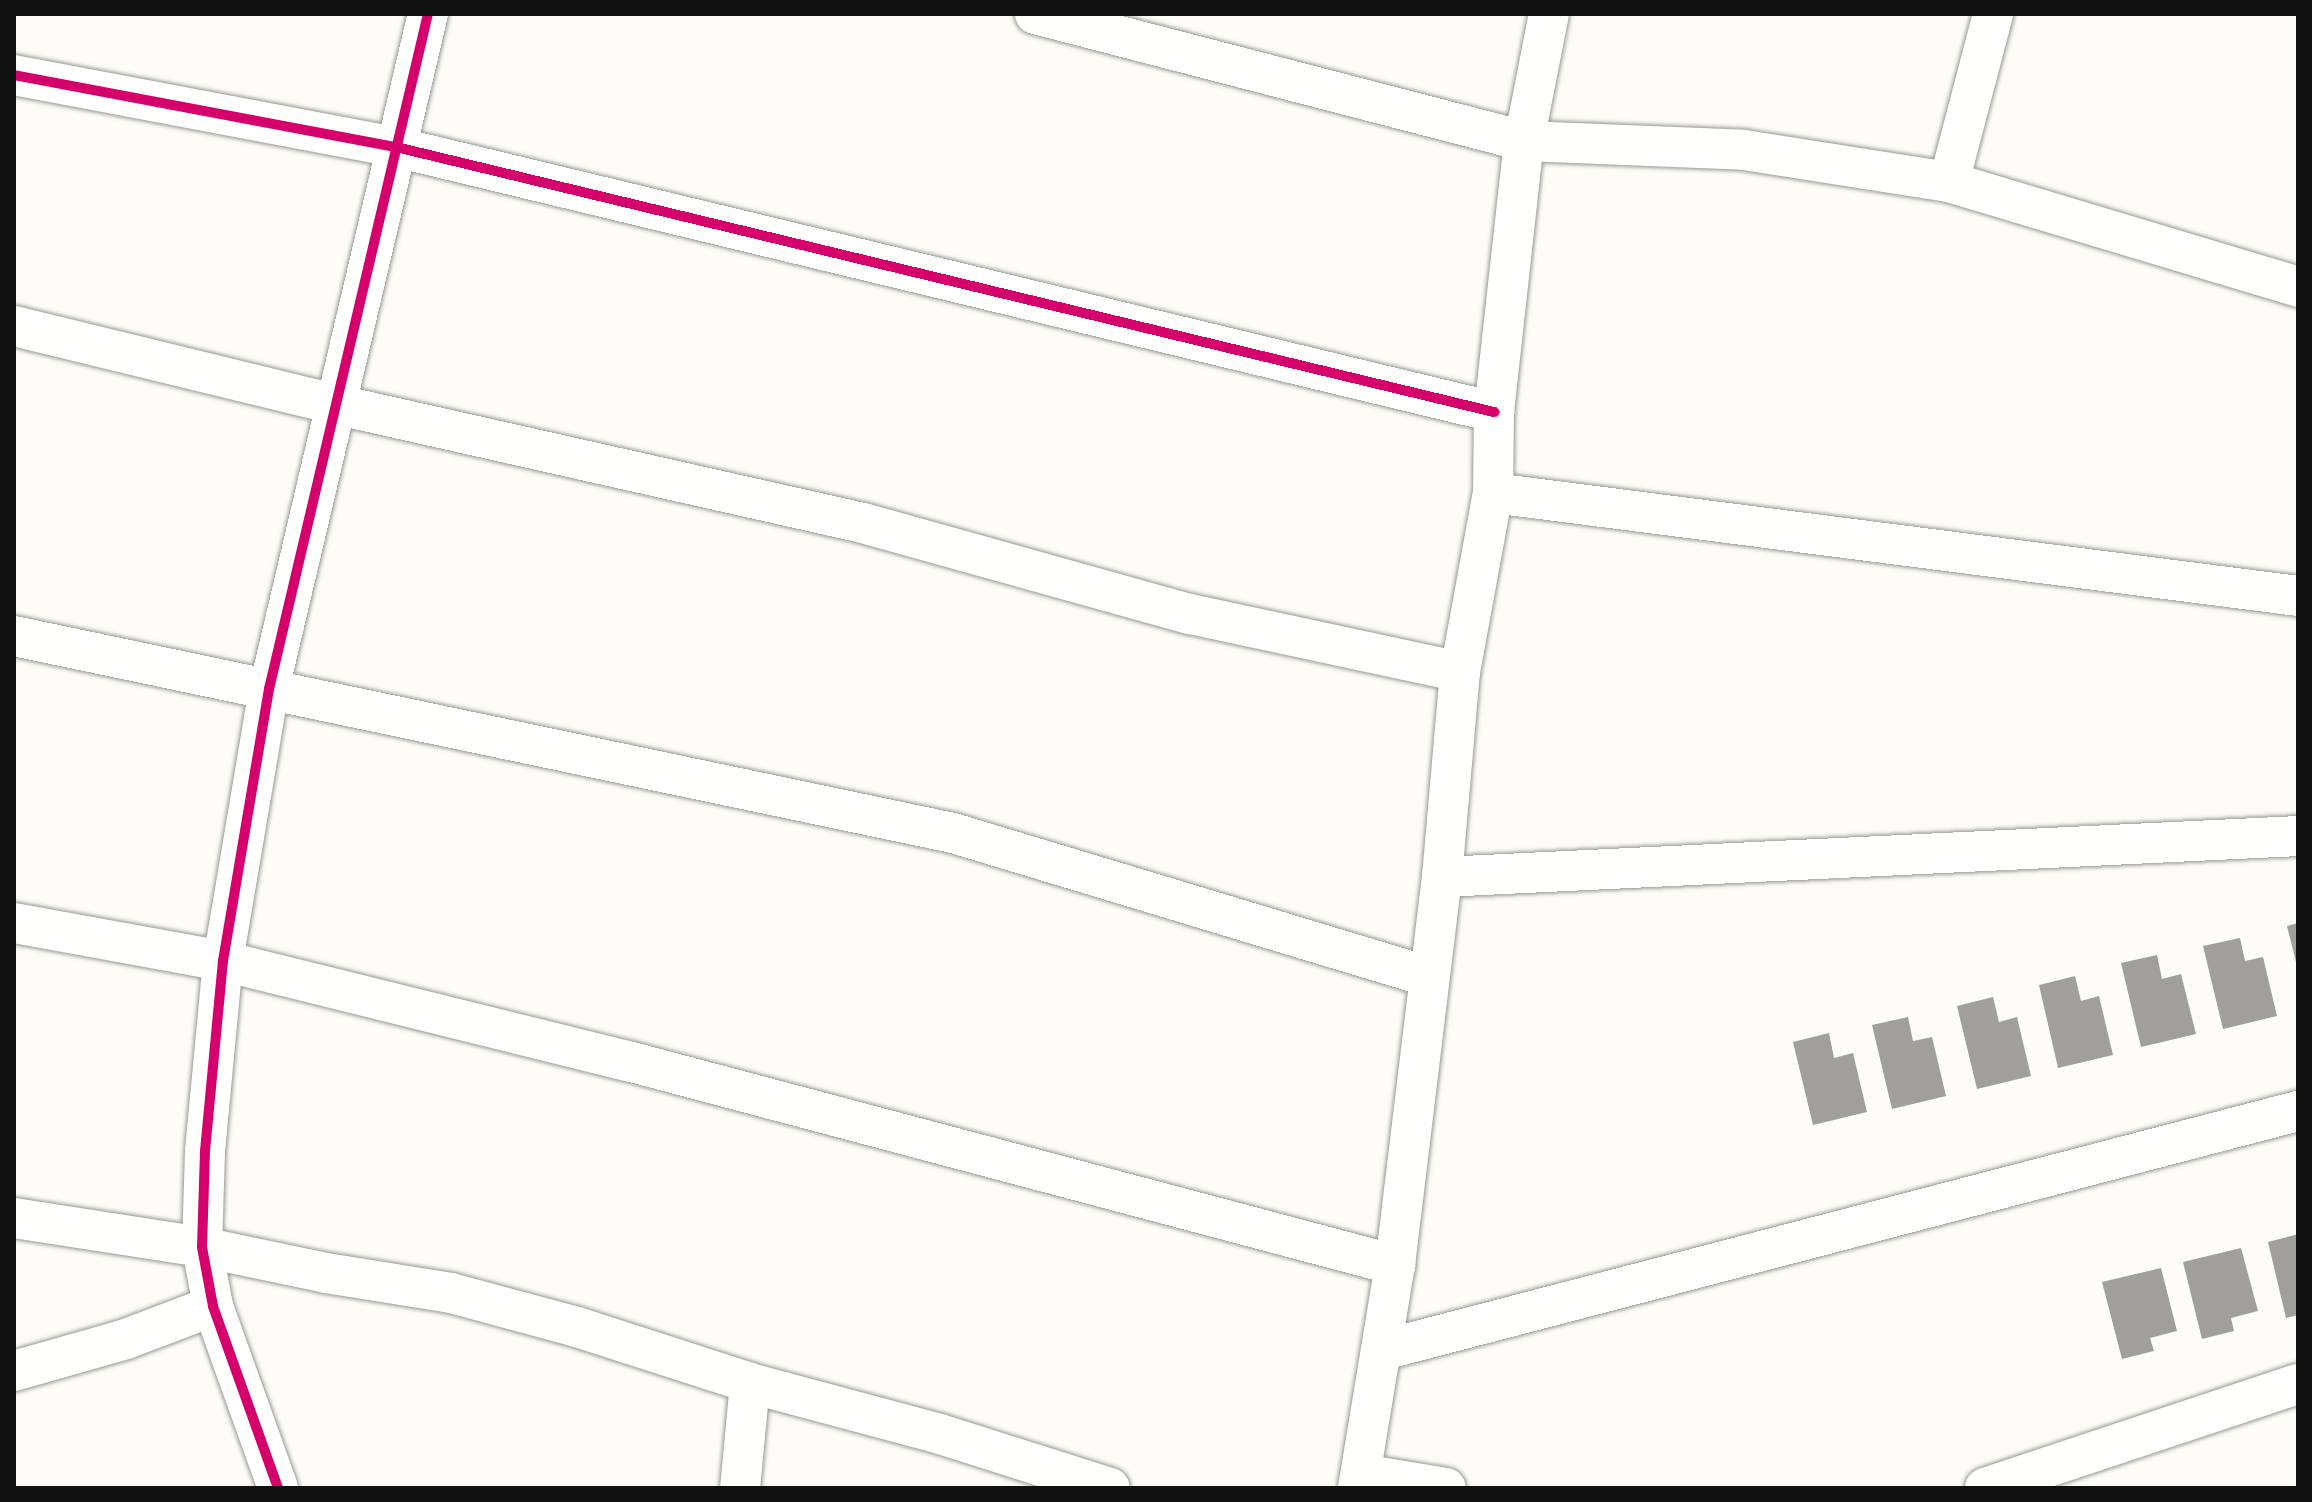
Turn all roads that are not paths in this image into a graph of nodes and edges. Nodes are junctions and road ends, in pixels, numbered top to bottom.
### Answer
1 (428, 14) edge
2 (1035, 14) edge
3 (1549, 14) edge
4 (1993, 14) edge
5 (14, 75) edge
6 (1524, 141) junction
7 (396, 147) junction
8 (1949, 182) junction
9 (2298, 287) edge
10 (14, 326) edge
11 (334, 404) junction
12 (1494, 412) junction
13 (1493, 493) junction
14 (2298, 596) edge
15 (14, 636) edge
16 (1460, 672) junction
17 (269, 689) junction
18 (2298, 836) edge
19 (1442, 877) junction
20 (14, 923) edge
21 (223, 961) junction
22 (1429, 977) junction
23 (2298, 1111) edge
24 (14, 1218) edge
25 (202, 1247) junction
26 (1395, 1265) junction
27 (213, 1306) junction
28 (1383, 1350) junction
29 (14, 1371) edge
30 (750, 1383) junction
31 (2298, 1384) edge
32 (1033, 1476) edge
33 (2044, 1477) edge
34 (1360, 1481) edge
35 (278, 1488) edge
36 (740, 1488) edge
37 (1110, 1488) edge
38 (1446, 1488) edge
39 (1985, 1488) edge

1 - 7 street
2 - 6 street
3 - 6 street
4 - 8 street
5 - 7 street
6 - 8 street
6 - 12 street
7 - 11 street
7 - 12 street
8 - 9 street
10 - 11 street
11 - 16 street
11 - 17 street
12 - 13 street
13 - 14 street
13 - 16 street
15 - 17 street
16 - 19 street
17 - 21 street
17 - 22 street
18 - 19 street
19 - 22 street
20 - 21 street
21 - 25 street
21 - 26 street
22 - 26 street
23 - 28 street
24 - 25 street
25 - 27 street
25 - 30 street
26 - 28 street
27 - 29 street
27 - 35 street
28 - 34 street
30 - 32 street
30 - 36 street
31 - 33 street
32 - 37 street
33 - 39 street
34 - 38 street

